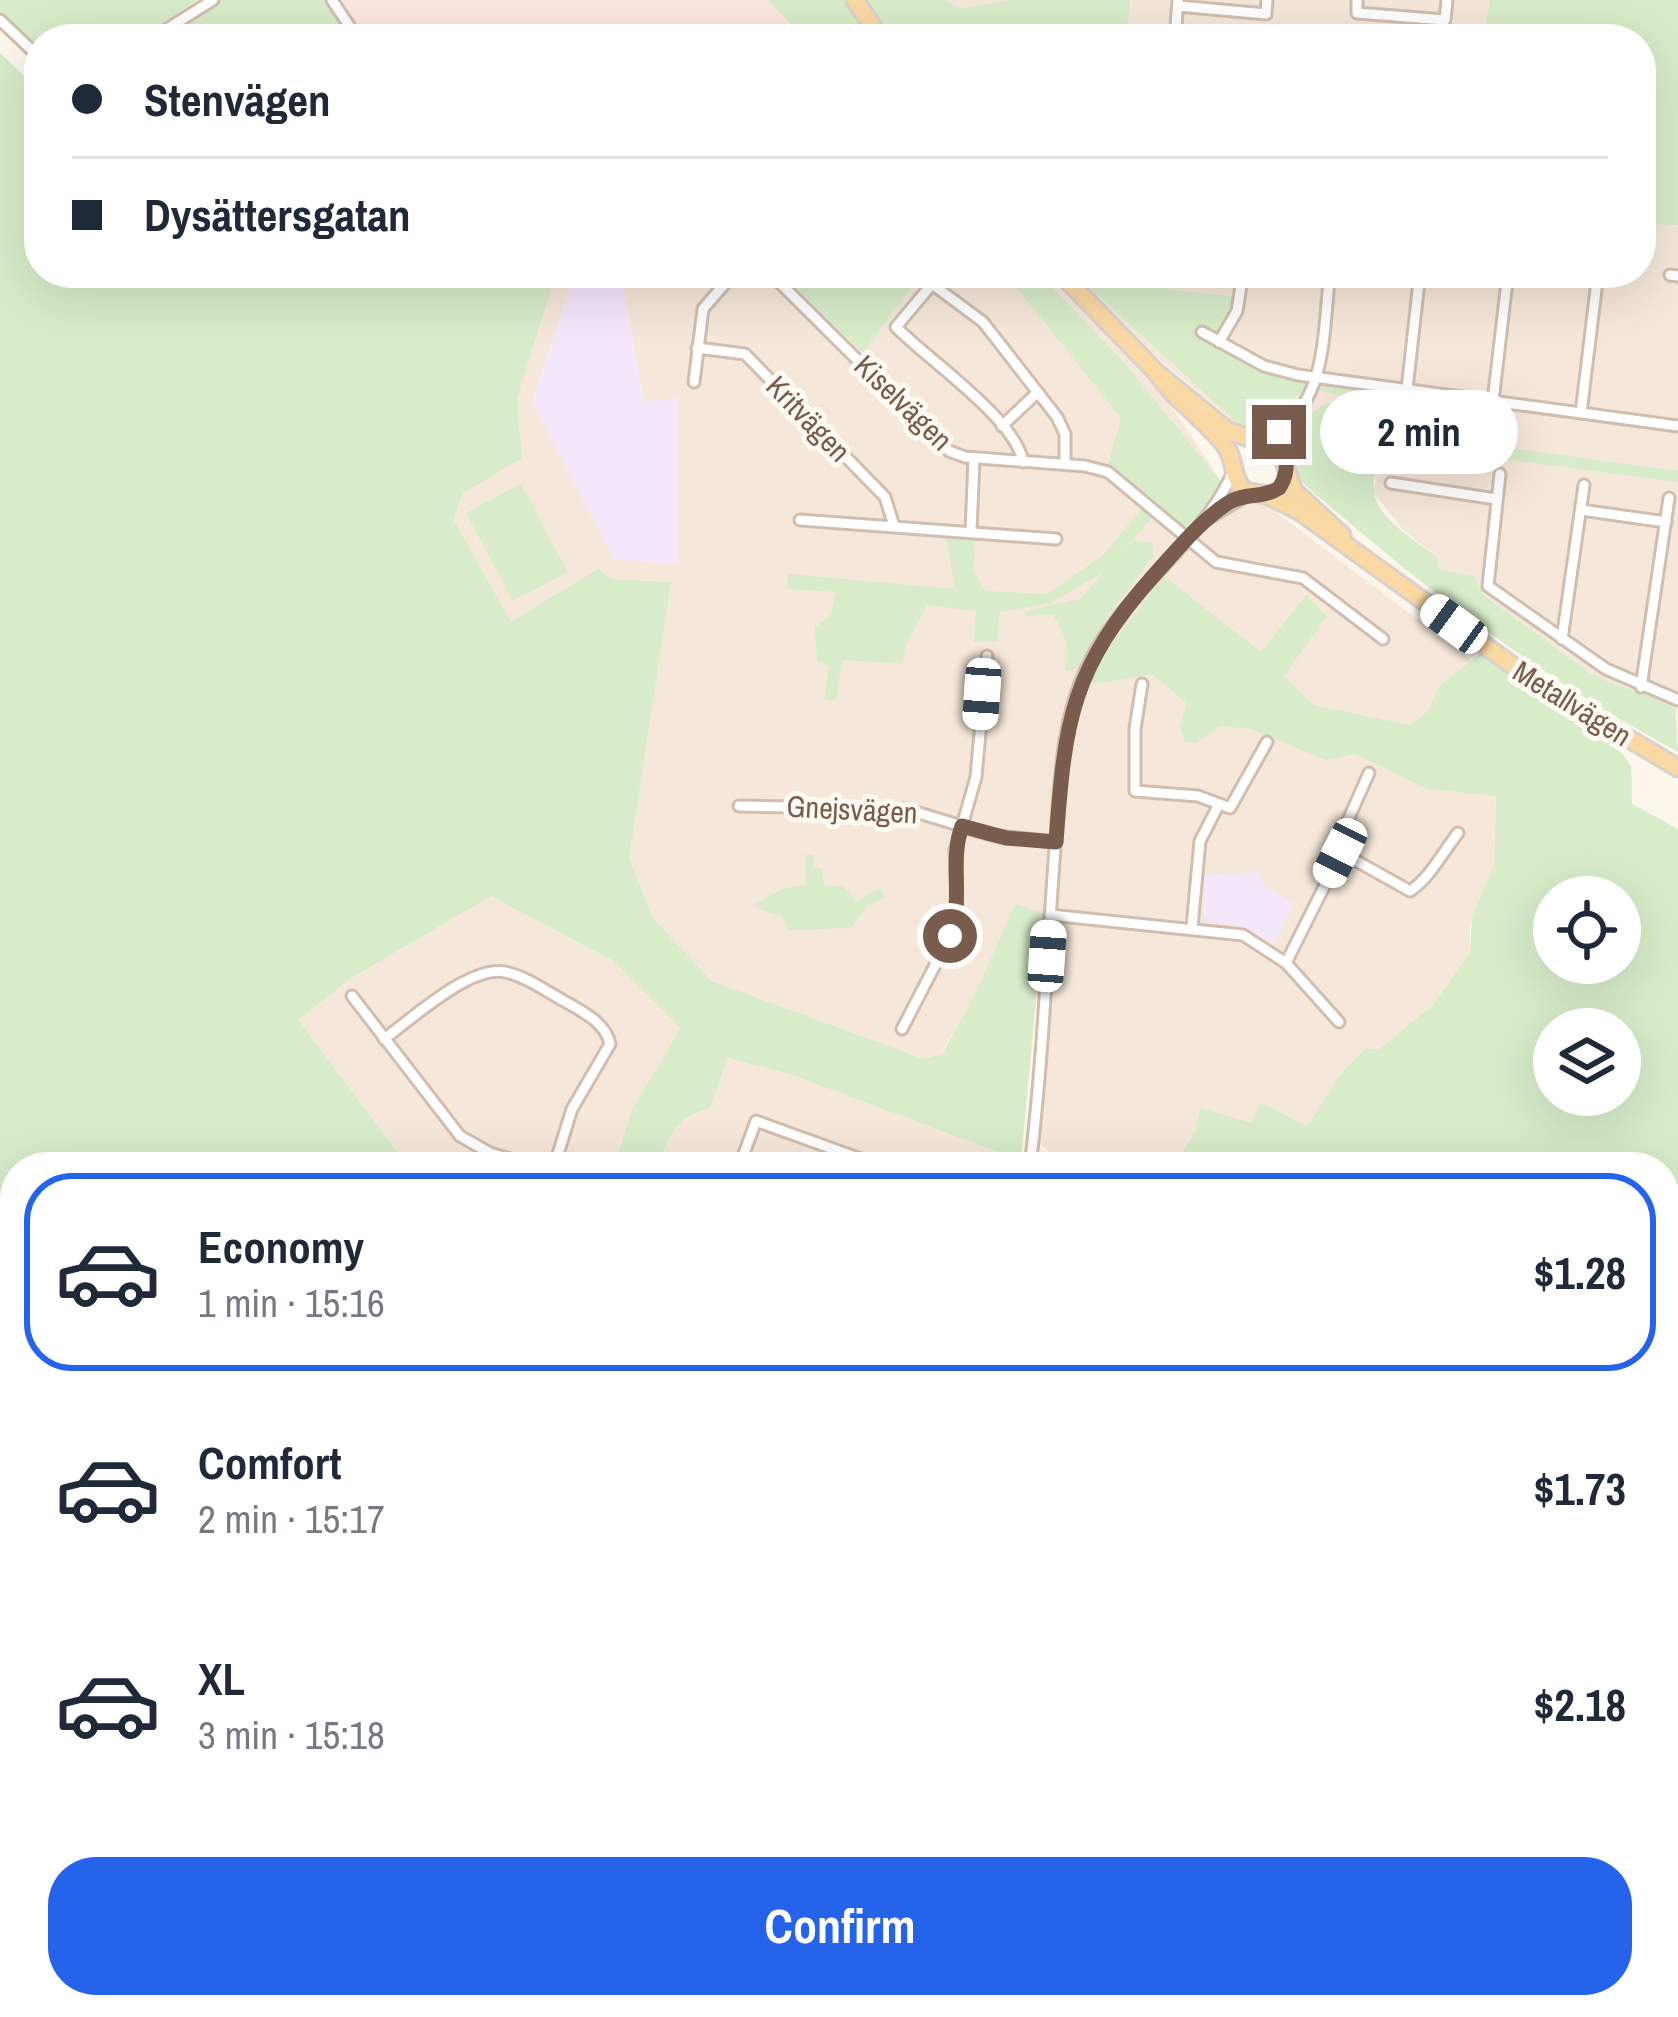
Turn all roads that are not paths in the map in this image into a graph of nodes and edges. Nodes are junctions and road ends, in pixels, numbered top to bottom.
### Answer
1 (213, 0) edge
2 (1267, 0) edge
3 (1358, 0) edge
4 (1447, 0) edge
5 (1178, 3) edge
6 (1265, 14) junction
7 (0, 20) edge
8 (175, 24) edge
9 (1265, 24) edge
10 (24, 43) edge
11 (720, 288) edge
12 (785, 288) edge
13 (929, 288) edge
14 (937, 288) edge
15 (1075, 288) edge
16 (1241, 288) edge
17 (1328, 288) edge
18 (1418, 288) edge
19 (1506, 288) edge
20 (1596, 288) edge
21 (1202, 332) dead end
22 (1219, 342) junction
23 (697, 348) junction
24 (1157, 373) junction
25 (1318, 377) junction
26 (694, 382) dead end
27 (1407, 389) junction
28 (1038, 392) junction
29 (1493, 401) junction
30 (1581, 412) junction
31 (1292, 422) junction
32 (1002, 426) junction
33 (1678, 426) edge
34 (1257, 442) junction
35 (1282, 453) junction
36 (974, 458) junction
37 (1023, 462) junction
38 (1064, 464) junction
39 (1233, 467) junction
40 (1500, 474) dead end
41 (1286, 477) junction
42 (1391, 483) dead end
43 (1584, 485) dead end
44 (1258, 495) junction
45 (1669, 498) dead end
46 (1496, 499) junction
47 (1581, 510) junction
48 (800, 520) dead end
49 (1666, 522) junction
50 (894, 526) junction
51 (1196, 529) junction
52 (971, 532) junction
53 (1056, 538) dead end
54 (1187, 538) junction
55 (1354, 549) junction
56 (1383, 639) dead end
57 (1562, 639) junction
58 (986, 656) dead end
59 (1142, 684) dead end
60 (1642, 687) junction
61 (1678, 700) edge
62 (1267, 742) dead end
63 (1678, 768) edge
64 (1369, 773) dead end
65 (740, 806) dead end
66 (1218, 806) junction
67 (962, 826) junction
68 (1458, 833) dead end
69 (1056, 842) junction
70 (1340, 853) junction
71 (1050, 915) junction
72 (1192, 927) junction
73 (1286, 963) junction
74 (352, 996) dead end
75 (1339, 1022) dead end
76 (902, 1029) dead end
77 (384, 1039) junction
78 (488, 1152) edge
79 (559, 1152) edge
80 (744, 1152) edge
81 (842, 1152) edge
82 (1031, 1152) edge

1 - 8 street
2 - 6 street
3 - 4 street
5 - 6 street
6 - 9 street
7 - 10 street
11 - 23 street
12 - 36 street, Kiselvägen
13 - 32 street
14 - 28 street
15 - 24 main road, Metallvägen
16 - 22 street
17 - 25 street
18 - 27 street
19 - 29 street
20 - 30 street
21 - 22 street
22 - 25 street
23 - 26 street
23 - 50 street, Kritvägen
24 - 34 main road, Metallvägen
24 - 39 main road, Metallvägen
25 - 27 street
25 - 31 street
27 - 29 street
28 - 32 street
28 - 38 street
29 - 30 street
30 - 33 street
31 - 34 street
31 - 35 street
32 - 37 street
34 - 35 main road, Metallvägen
34 - 39 main road
35 - 41 main road
36 - 37 street, Kiselvägen
36 - 52 street
37 - 38 street, Kiselvägen
38 - 54 street, Kiselvägen
39 - 44 main road, Metallvägen
39 - 51 street
40 - 46 street
41 - 44 main road
41 - 55 main road, Metallvägen
42 - 46 street
43 - 47 street
44 - 51 street
44 - 55 main road, Metallvägen
45 - 49 street
46 - 57 street
47 - 49 street
47 - 57 street
48 - 50 street
49 - 60 street
50 - 52 street
51 - 54 street
52 - 53 street
54 - 56 street, Kiselvägen
54 - 69 street
55 - 63 main road, Metallvägen
57 - 60 street
58 - 67 street, Gnejsvägen
59 - 66 street
60 - 61 street
62 - 66 street
64 - 70 street
65 - 67 street, Gnejsvägen
66 - 72 street
67 - 69 street, Gnejsvägen
67 - 76 street
68 - 70 street
69 - 71 street
70 - 73 street
71 - 72 street
71 - 82 street
72 - 73 street
73 - 75 street
74 - 77 street
77 - 78 street
77 - 79 street
80 - 81 street

